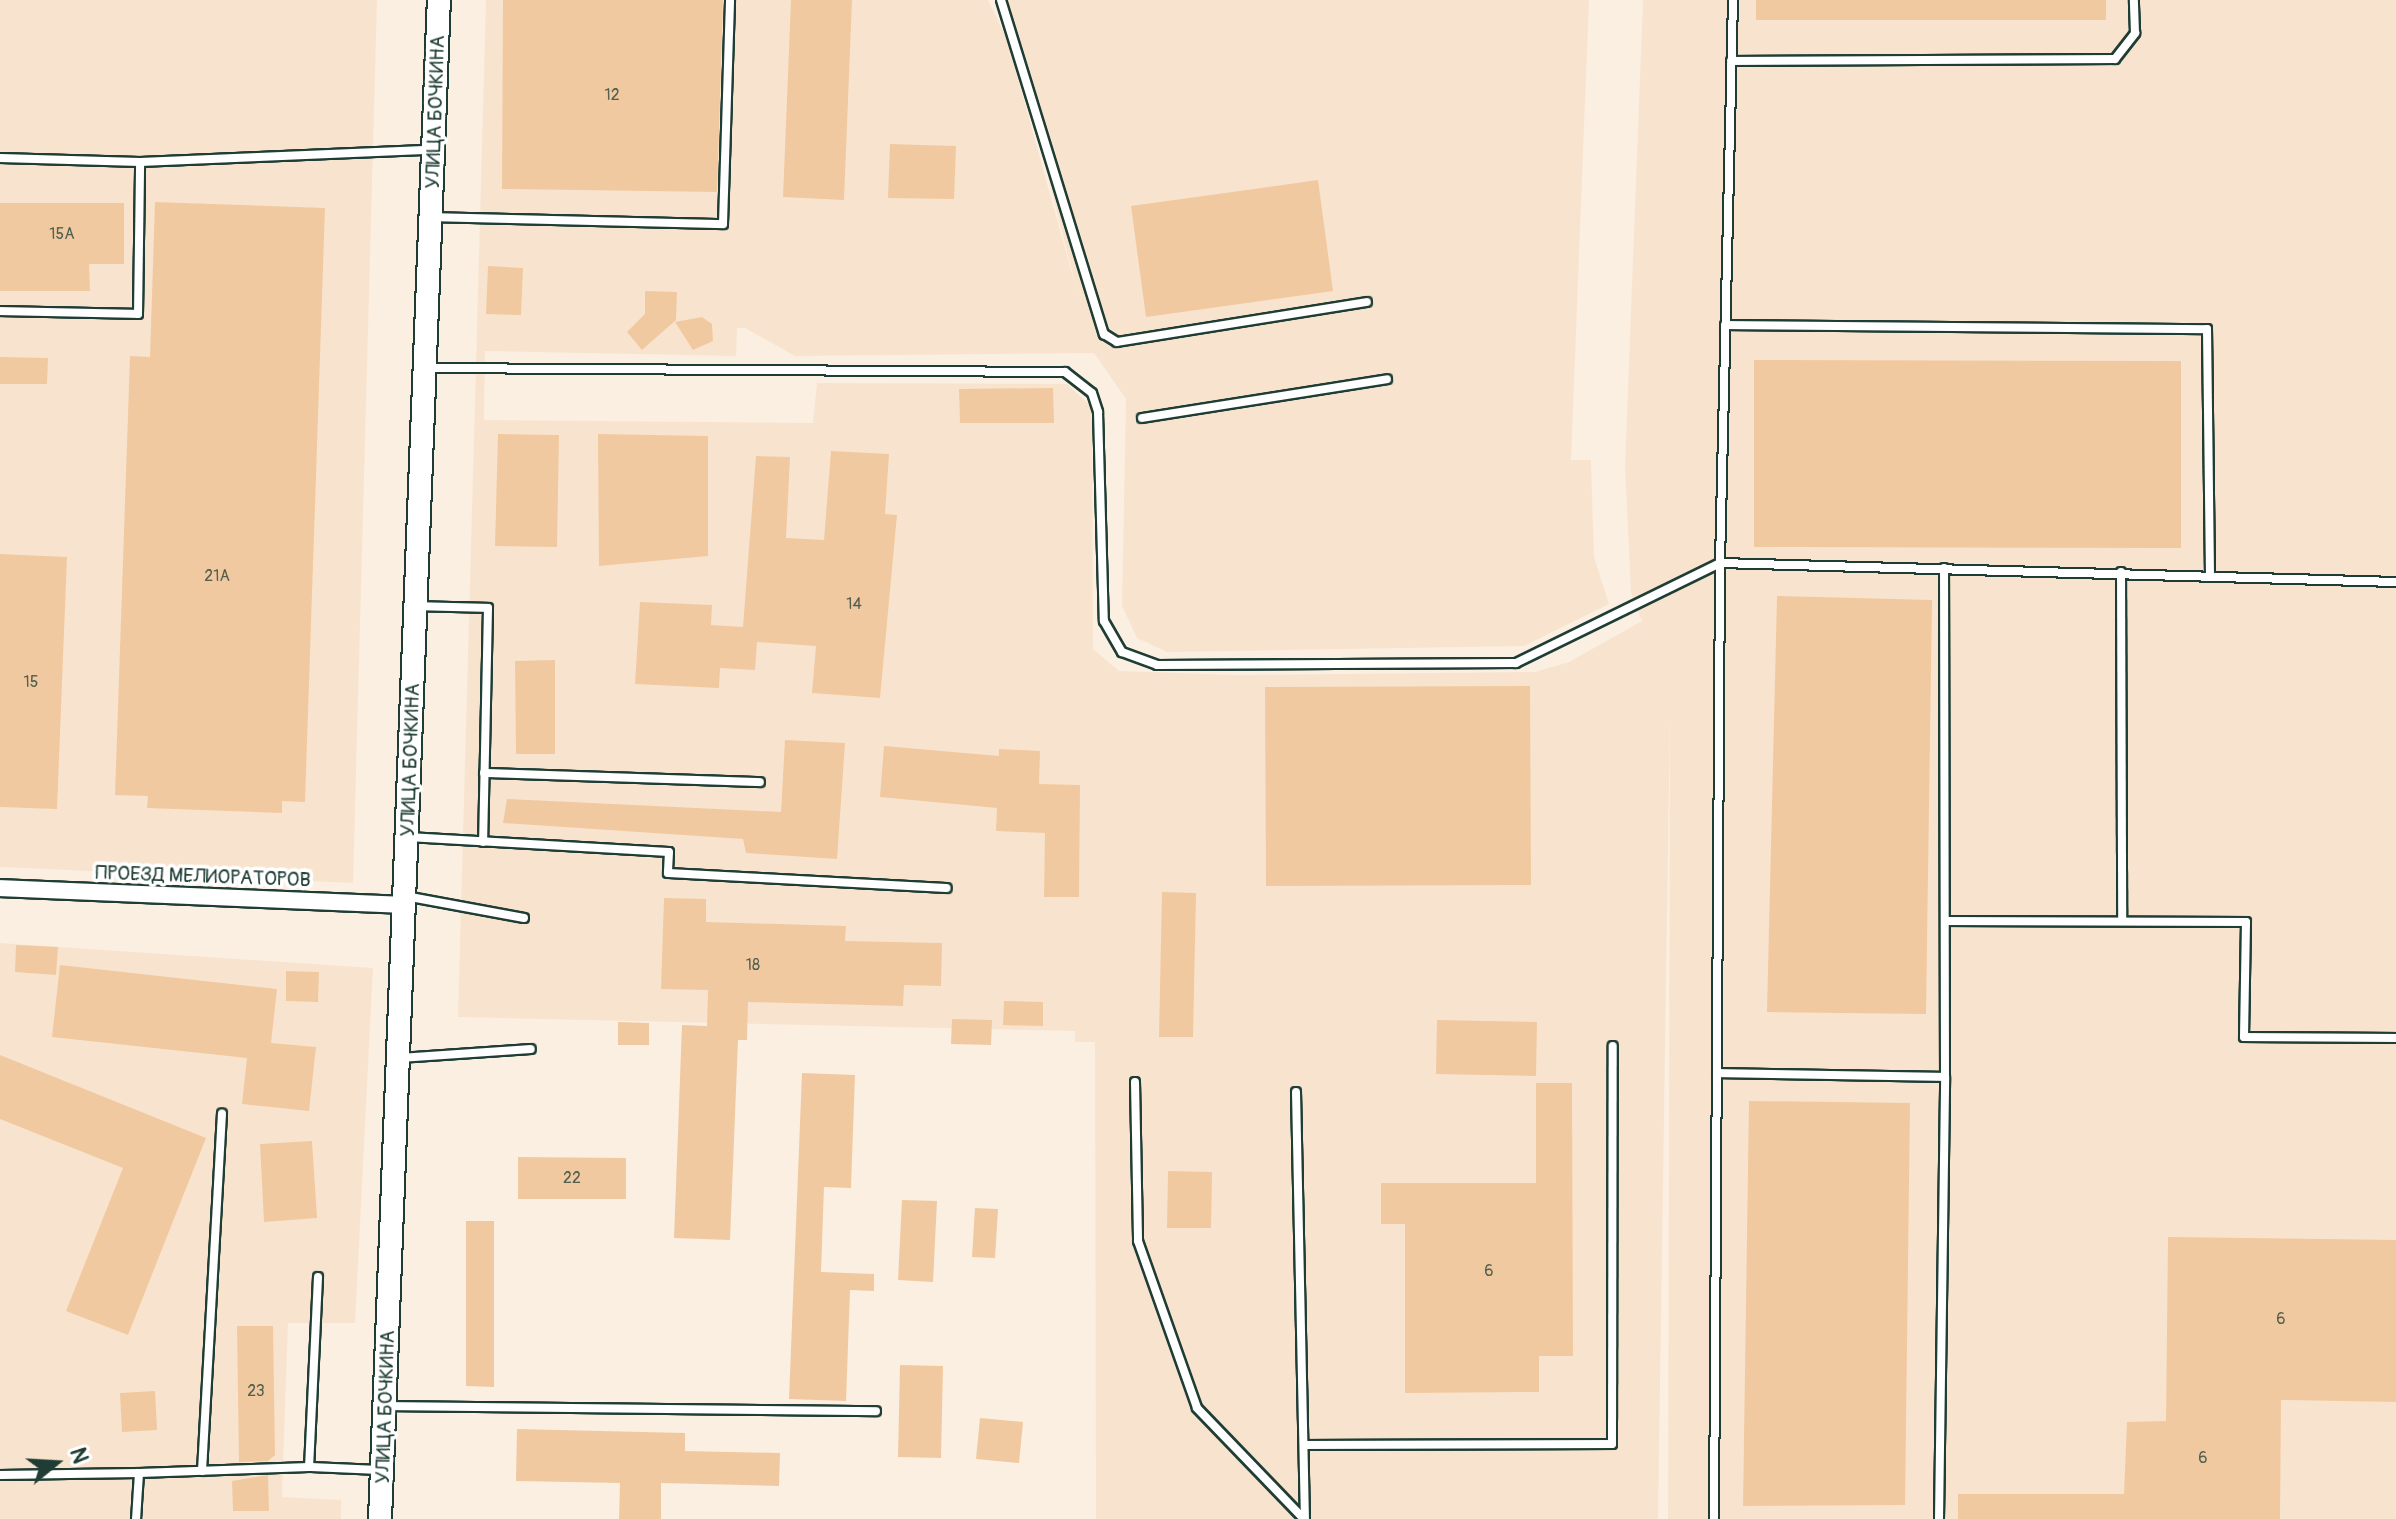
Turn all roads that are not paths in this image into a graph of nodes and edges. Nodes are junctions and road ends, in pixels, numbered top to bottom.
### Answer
1 (439, 0) edge
2 (730, 0) edge
3 (1001, 0) edge
4 (1733, 0) edge
5 (2134, 0) edge
6 (1731, 61) junction
7 (434, 150) junction
8 (0, 158) edge
9 (140, 162) junction
10 (431, 217) junction
11 (1367, 302) dead end
12 (0, 311) edge
13 (1725, 325) junction
14 (425, 368) junction
15 (1387, 379) dead end
16 (1142, 418) dead end
17 (1720, 563) junction
18 (1944, 568) junction
19 (2121, 572) junction
20 (2210, 574) junction
21 (2396, 582) edge
22 (415, 606) junction
23 (484, 773) junction
24 (760, 782) dead end
25 (407, 837) junction
26 (483, 842) junction
27 (0, 888) edge
28 (947, 888) dead end
29 (404, 900) junction
30 (524, 918) dead end
31 (1945, 921) junction
32 (2122, 921) junction
33 (2396, 1038) edge
34 (1613, 1046) dead end
35 (531, 1049) dead end
36 (399, 1058) junction
37 (1717, 1073) junction
38 (1945, 1077) junction
39 (1135, 1082) dead end
40 (1296, 1092) dead end
41 (222, 1114) dead end
42 (318, 1277) dead end
43 (385, 1406) junction
44 (876, 1411) dead end
45 (1304, 1445) junction
46 (309, 1467) junction
47 (382, 1470) junction
48 (202, 1471) junction
49 (139, 1473) junction
50 (0, 1475) edge
51 (136, 1519) edge
52 (380, 1519) edge
53 (1304, 1519) edge
54 (1714, 1519) edge
55 (1939, 1519) edge

1 - 7 street, УЛИЦА БОЧКИНА
2 - 10 lane
3 - 11 lane
4 - 6 lane
5 - 6 lane
6 - 13 lane
7 - 9 lane
7 - 10 street, УЛИЦА БОЧКИНА
8 - 9 lane
9 - 12 lane
10 - 14 street, УЛИЦА БОЧКИНА
13 - 17 lane
13 - 20 lane
14 - 17 lane
14 - 22 street, УЛИЦА БОЧКИНА
15 - 16 lane
17 - 18 lane
17 - 37 lane
18 - 19 lane
18 - 31 lane
19 - 20 lane
19 - 32 lane
20 - 21 lane
22 - 23 lane
22 - 25 street, УЛИЦА БОЧКИНА
23 - 24 lane
23 - 26 lane
25 - 26 lane
25 - 29 street, УЛИЦА БОЧКИНА
26 - 28 lane
27 - 29 street, ПРОЕЗД МЕЛИОРАТОРОВ
29 - 30 lane
29 - 36 street, УЛИЦА БОЧКИНА
31 - 32 lane
31 - 38 lane
32 - 33 lane
34 - 45 lane
35 - 36 lane
36 - 43 street, УЛИЦА БОЧКИНА
37 - 38 lane
37 - 54 lane
38 - 55 lane
39 - 53 lane
40 - 45 lane
41 - 48 lane
42 - 46 lane
43 - 44 lane
43 - 47 street, УЛИЦА БОЧКИНА
45 - 53 lane
46 - 47 lane
46 - 48 lane
47 - 52 street, УЛИЦА БОЧКИНА
48 - 49 lane
49 - 50 lane
49 - 51 lane

